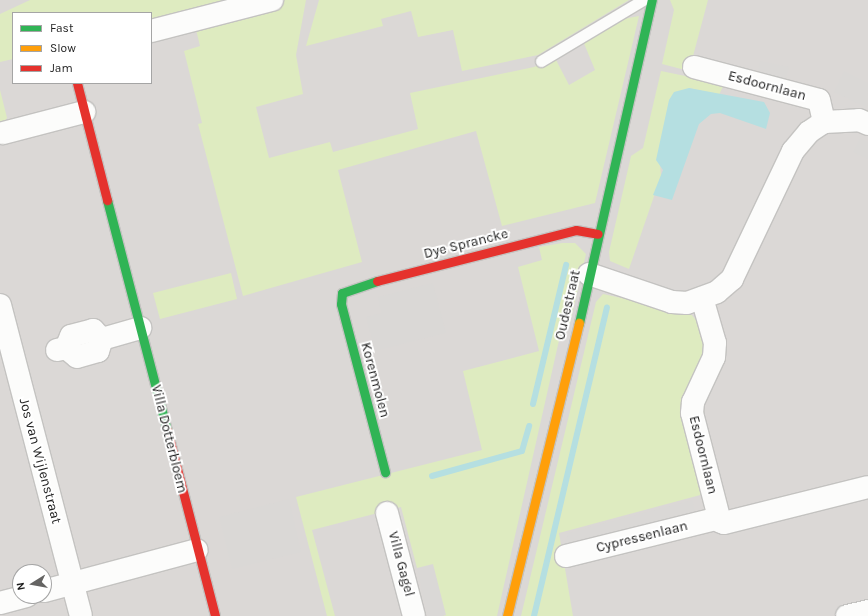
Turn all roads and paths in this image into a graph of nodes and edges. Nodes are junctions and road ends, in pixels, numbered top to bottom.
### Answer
1 (272, 0) edge
2 (643, 0) edge
3 (652, 0) edge
4 (152, 31) edge
5 (541, 61) dead end
6 (694, 67) dead end
7 (77, 84) edge
8 (84, 112) junction
9 (824, 122) junction
10 (868, 124) edge
11 (3, 133) dead end
12 (598, 234) junction
13 (589, 274) junction
14 (342, 294) joint
15 (702, 298) junction
16 (0, 305) edge
17 (140, 328) junction
18 (62, 349) dead end
19 (385, 472) dead end
20 (868, 487) edge
21 (387, 513) dead end
22 (719, 519) junction
23 (197, 550) junction
24 (566, 556) dead end
25 (72, 584) junction
26 (52, 590) edge
27 (12, 600) edge
28 (0, 603) edge
29 (868, 610) edge
30 (81, 616) edge
31 (215, 616) edge
32 (414, 616) edge
33 (507, 616) edge
34 (847, 616) edge

1 - 4 street
2 - 5 lane
3 - 12 street, Oudestraat
6 - 9 street, Esdoornlaan
7 - 8 street, Villa Dotterbloem
8 - 11 street
8 - 17 street, Villa Dotterbloem
9 - 10 street
9 - 15 street
12 - 13 street, Oudestraat
12 - 14 street, Dye Sprancke
13 - 15 street
13 - 33 street, Oudestraat
14 - 19 street, Korenmolen
15 - 22 street, Esdoornlaan
16 - 25 street, Jos van Wijlenstraat
17 - 18 street
17 - 23 street, Villa Dotterbloem
20 - 22 street, Cypressenlaan
21 - 32 street, Villa Gagel
22 - 24 street, Cypressenlaan
23 - 25 street
23 - 31 street, Villa Dotterbloem
25 - 26 street
25 - 30 street, Jos van Wijlenstraat
27 - 28 street
29 - 34 street

